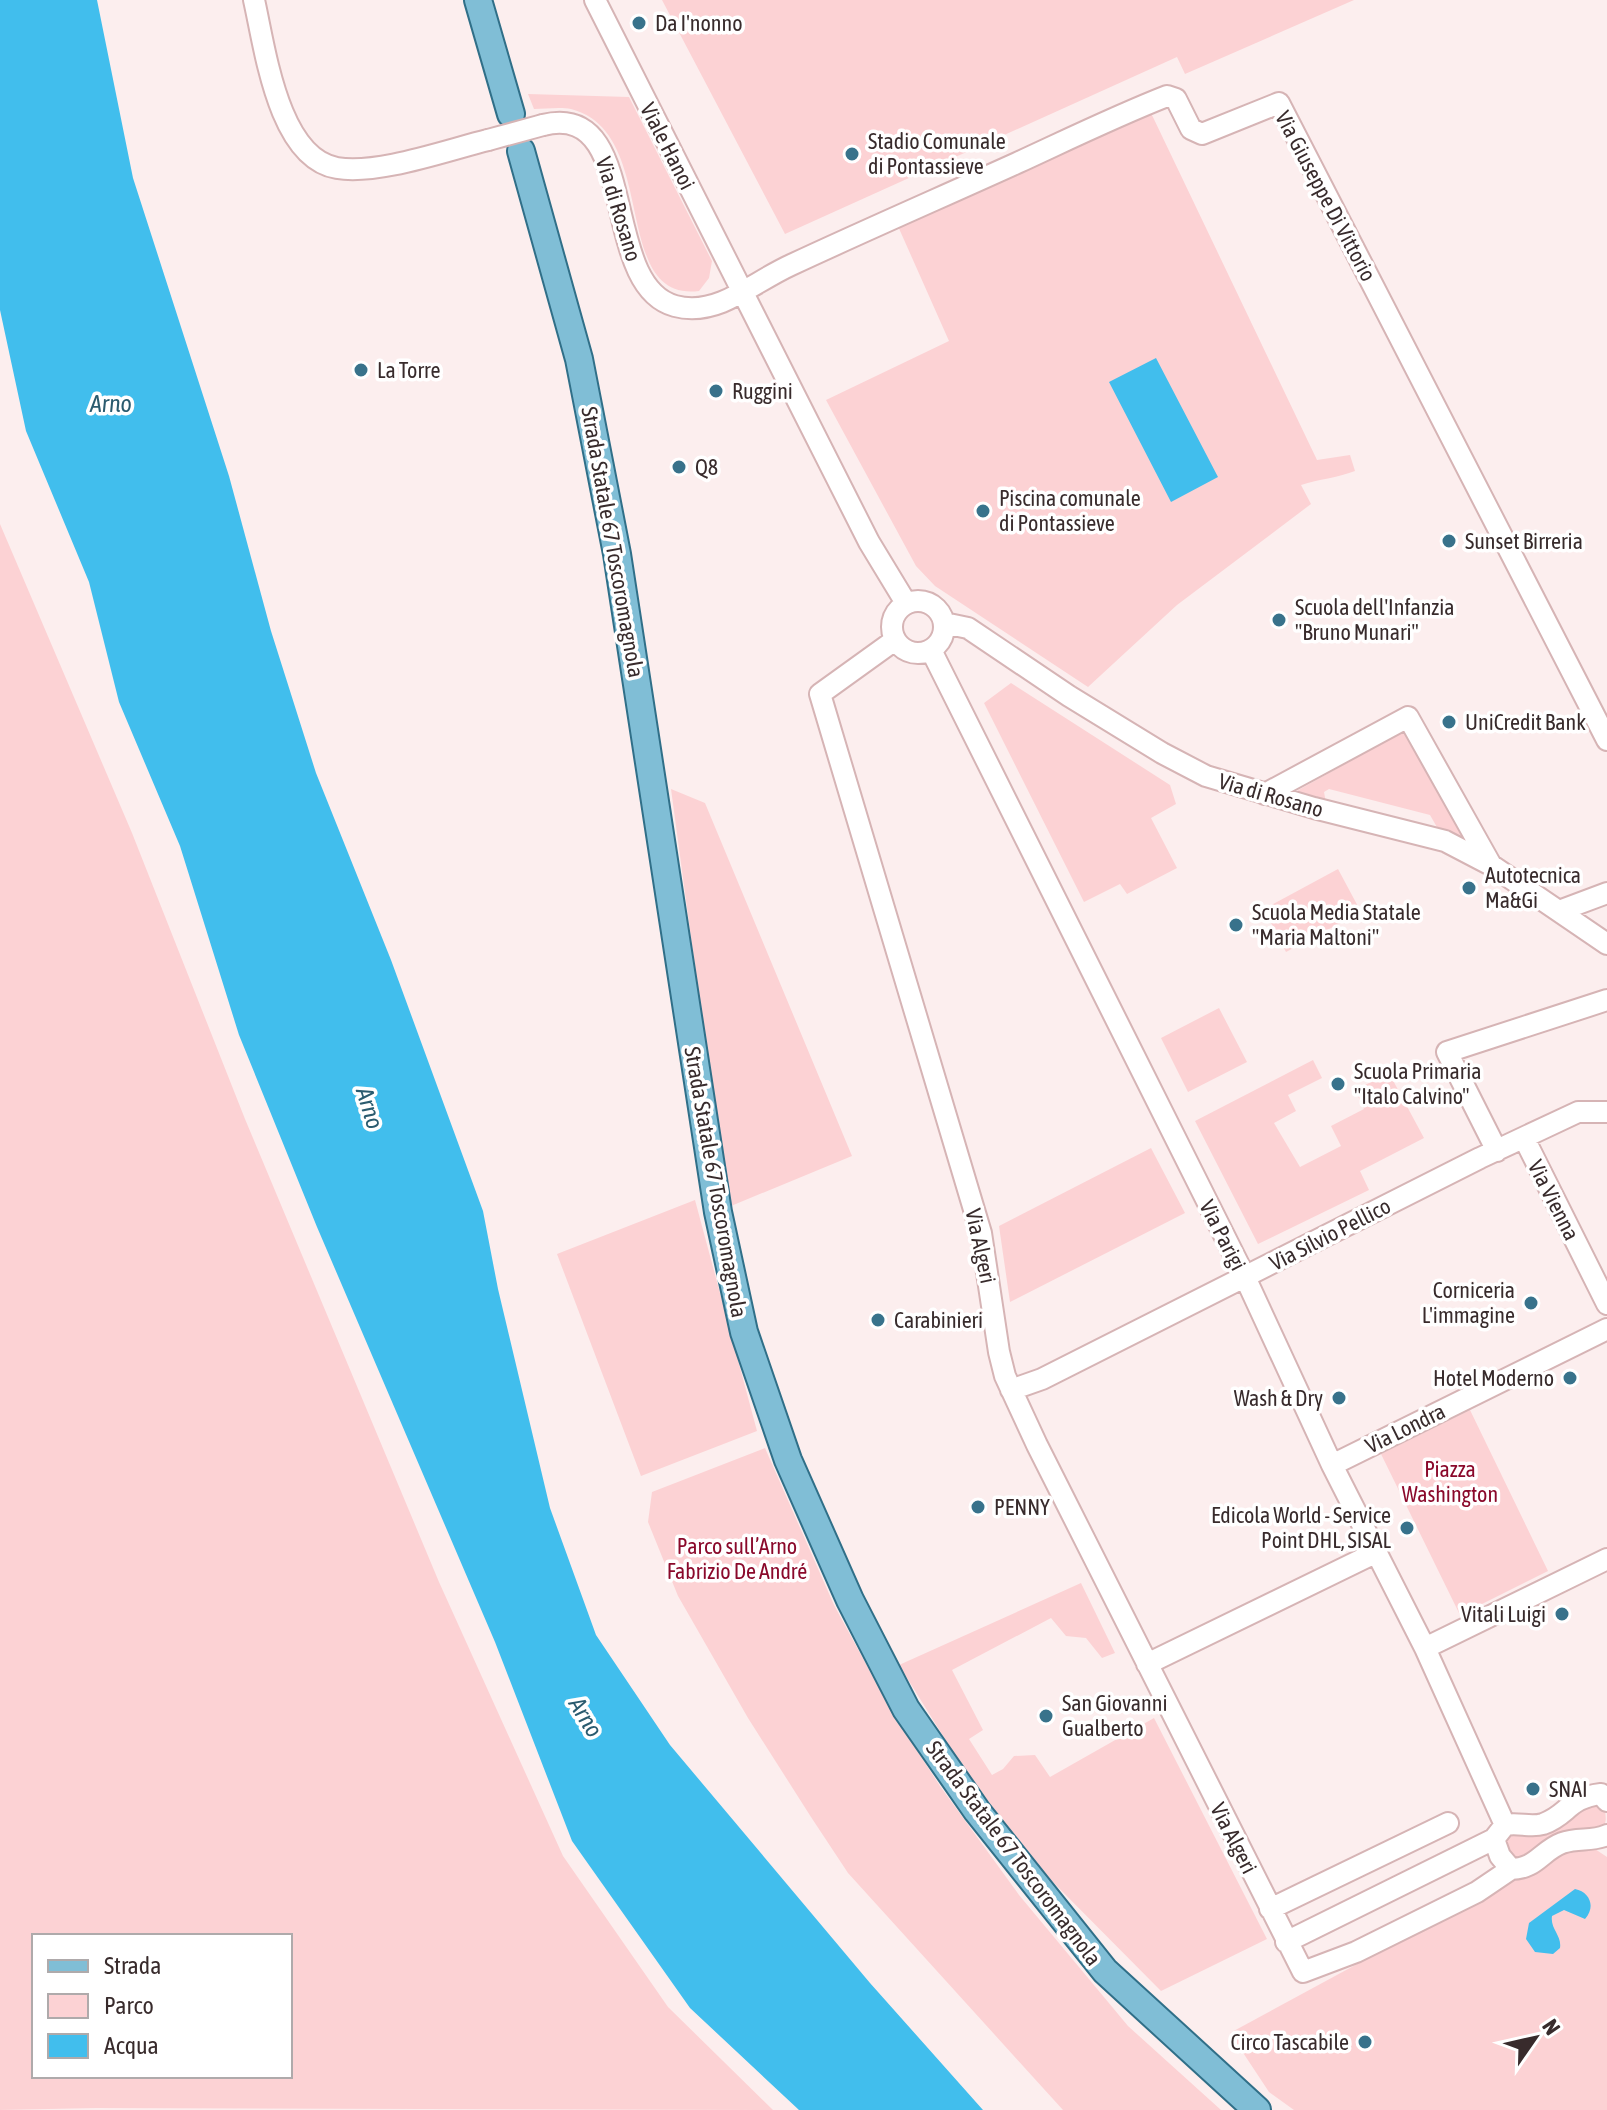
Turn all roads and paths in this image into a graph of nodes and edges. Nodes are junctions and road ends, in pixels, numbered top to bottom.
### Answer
1 (254, 0) edge
2 (478, 0) edge
3 (595, 0) edge
4 (511, 114) dead end
5 (521, 151) dead end
6 (742, 292) junction
7 (906, 603) junction
8 (944, 623) junction
9 (895, 640) junction
10 (931, 650) junction
11 (1607, 740) edge
12 (1265, 794) junction
13 (1491, 865) junction
14 (1607, 893) edge
15 (1559, 911) junction
16 (1607, 944) edge
17 (1607, 1000) edge
18 (1606, 1112) edge
19 (1524, 1138) junction
20 (1497, 1151) junction
21 (1245, 1277) junction
22 (1607, 1304) edge
23 (1607, 1329) edge
24 (1008, 1383) junction
25 (1332, 1465) junction
26 (1377, 1552) junction
27 (1602, 1562) edge
28 (1425, 1648) junction
29 (1147, 1664) junction
30 (1605, 1795) edge
31 (1448, 1823) dead end
32 (1499, 1832) junction
33 (1607, 1835) edge
34 (1511, 1869) junction
35 (1270, 1909) junction
36 (1286, 1942) junction
37 (1105, 1971) junction
38 (1173, 2036) junction
39 (1234, 2110) edge
40 (1257, 2110) edge
41 (1279, 2110) edge

1 - 6 street, Via di Rosano, bridge
2 - 4 main road
3 - 6 street, Viale Hanoi
5 - 37 main road, Strada Statale 67 Toscoromagnola
6 - 7 street
6 - 11 street, Via Giuseppe Di Vittorio
7 - 8 street, Via di Rosano
7 - 9 street
8 - 10 street
8 - 12 street, Via di Rosano
9 - 10 street
9 - 24 street, Via Algeri
10 - 21 street, Via Parigi
12 - 13 street, Via di Rosano
12 - 13 street
13 - 15 street, Via di Rosano
14 - 15 street
15 - 16 street, Via di Rosano
17 - 20 street
18 - 19 street, Via Silvio Pellico
19 - 20 street, Via Silvio Pellico
19 - 22 street, Via Vienna
20 - 21 street, Via Silvio Pellico
21 - 24 street, Via Silvio Pellico
21 - 25 street, Via Parigi
23 - 25 street, Via Londra
24 - 29 street, Via Algeri
25 - 26 street, Via Parigi
26 - 28 street, Via Parigi
26 - 29 street
27 - 28 street
28 - 32 street, Via Parigi
29 - 35 street, Via Algeri
30 - 32 street
31 - 35 street
32 - 34 street, Via Parigi
32 - 36 street
33 - 34 street
34 - 36 street, Via Algeri
35 - 36 street, Via Algeri
37 - 38 main road, Strada Statale 67 Toscoromagnola
37 - 39 main road
38 - 40 main road, Strada Statale 67 Toscoromagnola
38 - 41 main road

